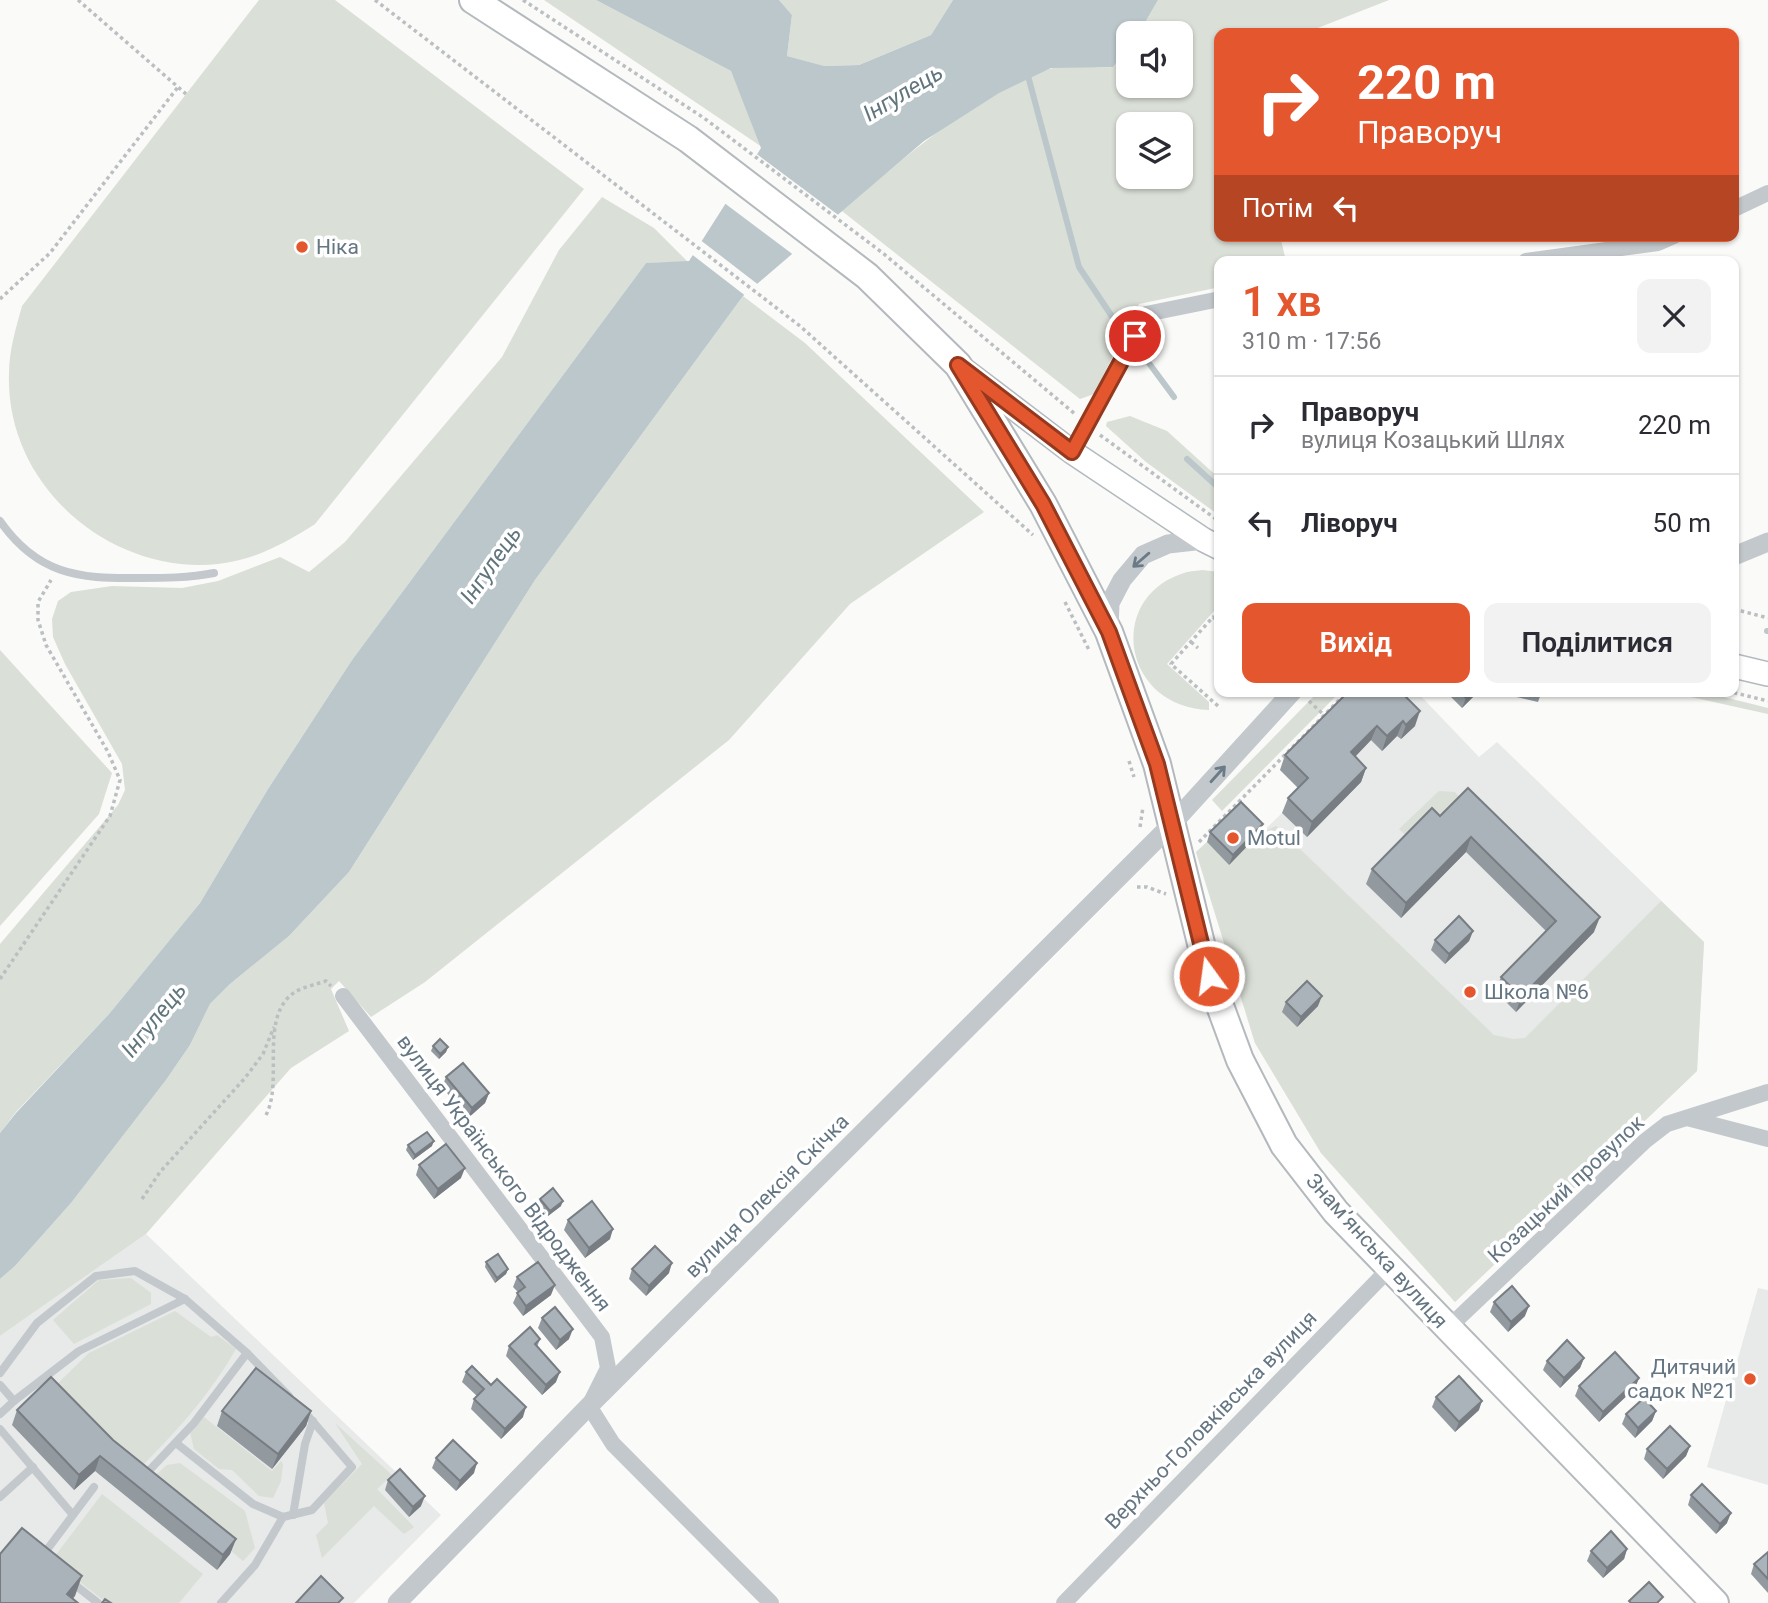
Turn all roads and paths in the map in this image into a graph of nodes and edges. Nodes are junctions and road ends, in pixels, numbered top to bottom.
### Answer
1 (78, 0) edge
2 (375, 0) edge
3 (473, 0) edge
4 (523, 0) edge
5 (178, 87) junction
6 (186, 94) dead end
7 (1768, 193) edge
8 (1739, 207) edge
9 (1660, 242) edge
10 (1565, 256) edge
11 (0, 299) edge
12 (1214, 300) edge
13 (958, 365) junction
14 (1087, 424) junction
15 (1072, 452) junction
16 (1214, 518) edge
17 (0, 521) edge
18 (1033, 536) dead end
19 (1768, 542) edge
20 (1212, 544) edge
21 (1739, 554) edge
22 (60, 571) junction
23 (214, 573) dead end
24 (1061, 593) dead end
25 (1739, 610) edge
26 (1214, 618) edge
27 (1768, 618) edge
28 (1109, 632) junction
29 (1191, 642) junction
30 (1198, 648) dead end
31 (1095, 663) dead end
32 (1739, 667) edge
33 (1768, 674) edge
34 (1739, 694) edge
35 (1299, 697) edge
36 (1301, 697) edge
37 (1342, 697) edge
38 (1768, 701) edge
39 (1219, 706) dead end
40 (1324, 715) junction
41 (1126, 751) dead end
42 (1135, 777) dead end
43 (1143, 803) dead end
44 (1172, 824) junction
45 (1132, 835) dead end
46 (1192, 850) dead end
47 (1134, 887) dead end
48 (1172, 899) dead end
49 (0, 979) edge
50 (343, 996) joint
51 (274, 1027) junction
52 (1768, 1092) edge
53 (266, 1115) dead end
54 (1687, 1118) junction
55 (1768, 1139) edge
56 (142, 1199) dead end
57 (1390, 1268) junction
58 (185, 1299) junction
59 (1448, 1328) junction
60 (247, 1353) junction
61 (0, 1373) edge
62 (0, 1385) edge
63 (14, 1401) junction
64 (589, 1406) junction
65 (0, 1414) edge
66 (313, 1421) junction
67 (0, 1429) edge
68 (176, 1443) junction
69 (33, 1467) junction
70 (144, 1476) edge
71 (94, 1487) dead end
72 (0, 1497) edge
73 (73, 1514) junction
74 (293, 1515) junction
75 (283, 1517) junction
76 (50, 1565) edge
77 (60, 1573) edge
78 (1704, 1599) edge
79 (98, 1603) edge
80 (221, 1603) edge
81 (397, 1603) edge
82 (771, 1603) edge
83 (1064, 1603) edge

1 - 5 path
2 - 18 path
3 - 13 highway, Знамʼянська вулиця
4 - 14 path
5 - 6 path
5 - 11 path
7 - 8 street
9 - 10 street
12 - 14 street
13 - 15 main road
13 - 28 highway, Знамʼянська вулиця
14 - 15 street
14 - 16 path
15 - 20 main road
17 - 22 lane
19 - 21 street
20 -> 28 street
22 - 23 lane
22 - 49 path
24 - 31 path
25 - 27 path
26 - 29 path
28 - 44 highway, Знамʼянська вулиця
29 - 30 path
29 - 39 path
32 - 33 main road
34 - 38 path
44 -> 35 street, вулиця Олексія Скічка
36 - 40 path
37 - 40 path
40 - 46 path
41 - 42 path
43 - 45 path
44 - 57 highway, Знамʼянська вулиця
44 - 64 street, вулиця Олексія Скічка
47 - 48 path
50 - 51 path
50 - 64 street, вулиця Українського Відродження
51 - 53 path
51 - 56 path
52 - 54 street, Козацький провулок
54 - 55 street
54 - 59 street, Козацький провулок
57 - 59 highway, Знамʼянська вулиця
57 - 83 street, Верхньо-Головківська вулиця
58 - 60 lane
58 - 61 lane
58 - 63 lane
59 - 78 highway, Знамʼянська вулиця
60 - 66 lane
60 - 68 lane
62 - 63 lane
63 - 65 lane
64 - 81 street, вулиця Олексія Скічка
64 - 82 street
66 - 74 lane
66 - 74 lane
67 - 69 lane
68 - 70 lane
68 - 75 lane
69 - 72 lane
69 - 73 lane
71 - 73 lane
73 - 76 lane
74 - 75 lane
75 - 80 lane
77 - 79 lane

